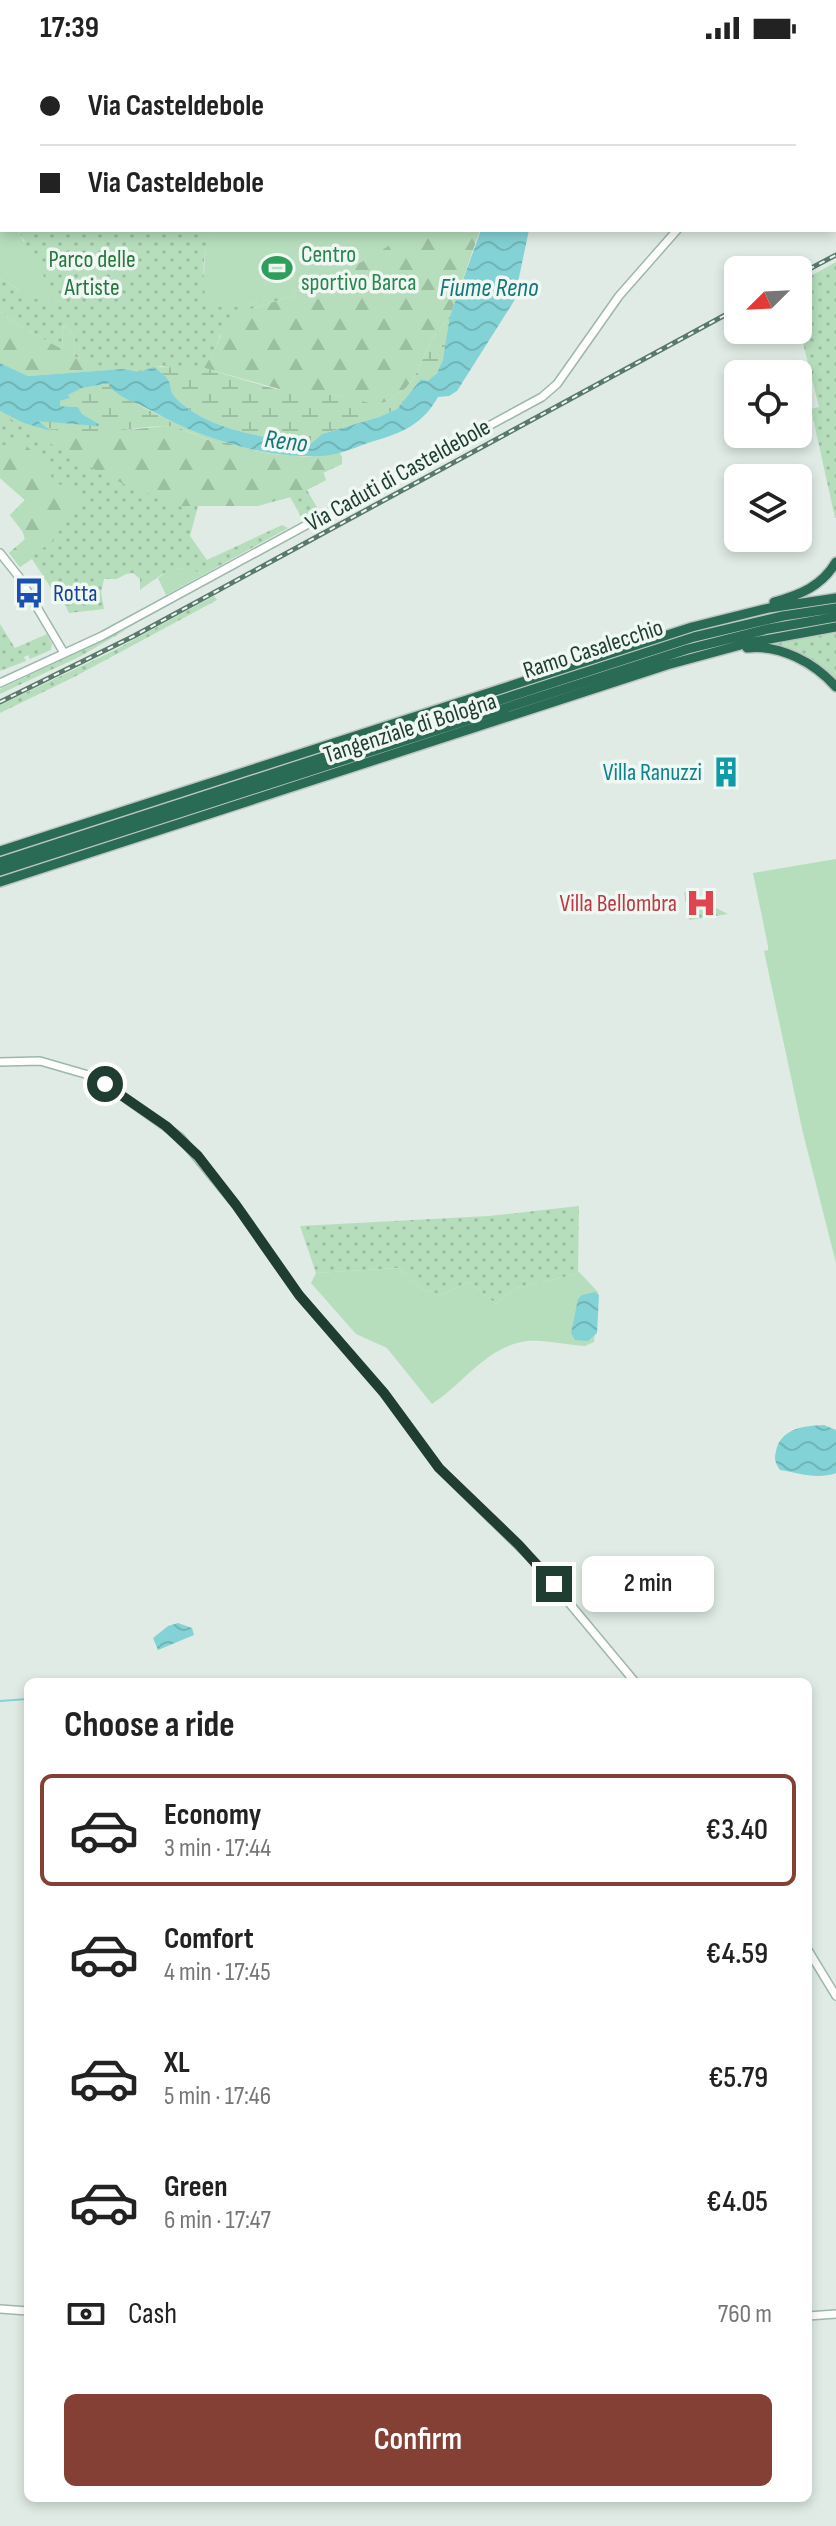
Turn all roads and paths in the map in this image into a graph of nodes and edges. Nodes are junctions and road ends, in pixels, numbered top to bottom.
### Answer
1 (675, 232) edge
2 (0, 553) edge
3 (836, 562) edge
4 (836, 598) edge
5 (836, 608) edge
6 (836, 617) edge
7 (726, 618) junction
8 (836, 627) edge
9 (64, 653) junction
10 (41, 663) junction
11 (667, 665) junction
12 (0, 677) edge
13 (0, 683) edge
14 (836, 687) edge
15 (0, 851) edge
16 (0, 862) edge
17 (0, 871) edge
18 (0, 882) edge
19 (0, 1062) edge
20 (632, 1678) edge
21 (812, 1957) edge
22 (836, 1996) edge
23 (0, 2309) edge
24 (24, 2311) edge
25 (836, 2314) edge
26 (812, 2316) edge

1 - 9 street, Via Caduti di Casteldebole
2 - 9 street
3 - 7 highway
4 - 7 highway, Tangenziale di Bologna
5 - 16 highway, Ramo Casalecchio
6 - 17 highway, Ramo Casalecchio
7 - 15 highway, Tangenziale di Bologna
8 - 11 highway, Tangenziale di Bologna
9 - 10 street, Via Caduti di Casteldebole
10 - 12 street
10 - 13 street
11 - 14 highway
11 - 18 highway, Tangenziale di Bologna
19 - 20 street
21 - 22 street
23 - 24 street
25 - 26 street

